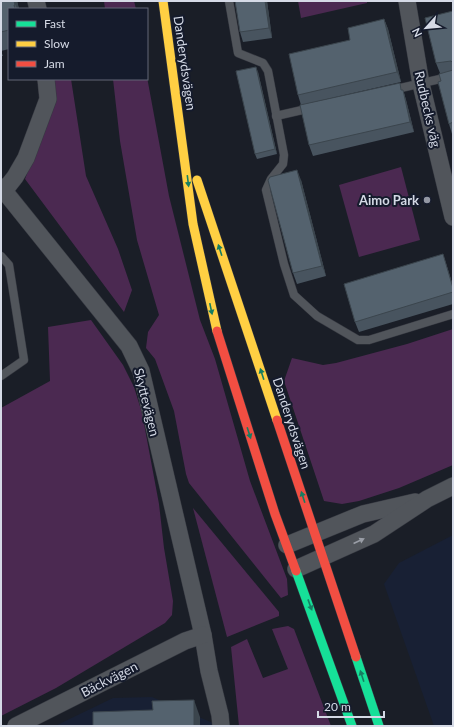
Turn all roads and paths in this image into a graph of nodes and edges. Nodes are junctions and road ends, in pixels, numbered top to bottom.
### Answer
1 (163, 1) edge
2 (229, 1) edge
3 (407, 1) edge
4 (453, 76) edge
5 (46, 80) edge
6 (421, 84) junction
7 (383, 92) edge
8 (322, 106) edge
9 (276, 116) junction
10 (181, 129) junction
11 (2, 189) edge
12 (453, 216) edge
13 (1, 256) edge
14 (453, 314) edge
15 (1, 376) edge
16 (453, 486) edge
17 (427, 499) junction
18 (315, 534) junction
19 (286, 545) junction
20 (324, 557) junction
21 (296, 569) junction
22 (203, 636) junction
23 (16, 726) edge
24 (221, 726) edge
25 (352, 726) edge
26 (379, 726) edge

1 - 10 main road, Danderydsvägen
2 - 9 lane
3 - 6 street, Rudbecks väg
4 - 6 lane
5 - 11 street
6 - 7 lane
6 - 12 street, Rudbecks väg
8 - 9 lane
9 - 14 lane
18 -> 10 main road, Danderydsvägen
10 -> 19 main road, Danderydsvägen
11 - 22 street, Skyttevägen
13 - 15 lane
16 - 17 street
17 - 18 street
20 -> 17 street
18 - 19 street
18 - 20 main road, Danderydsvägen
19 - 21 main road, Danderydsvägen
20 - 21 street
26 -> 20 main road, Danderydsvägen
21 -> 25 main road, Danderydsvägen
22 - 23 street, Bäckvägen
22 - 24 street, Skyttevägen

